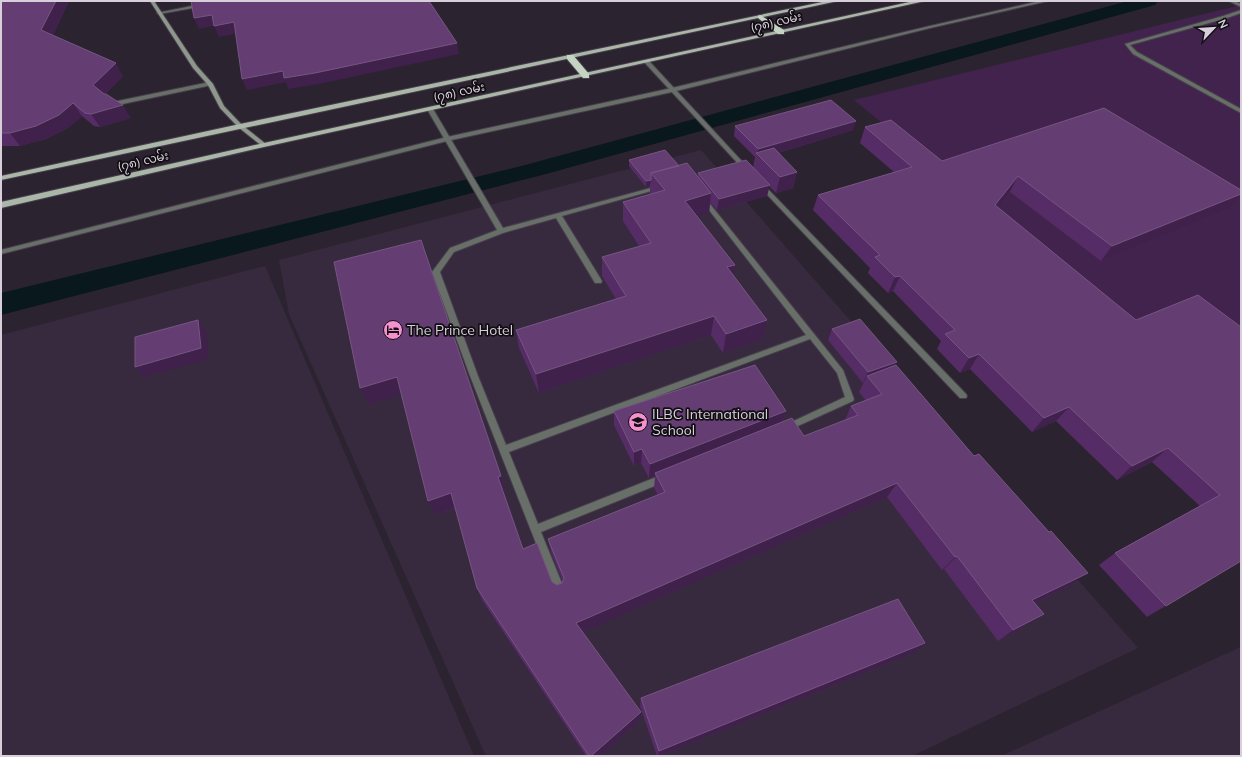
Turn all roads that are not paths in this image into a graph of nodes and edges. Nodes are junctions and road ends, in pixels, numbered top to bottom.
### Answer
1 (152, 1) edge
2 (835, 1) edge
3 (922, 1) edge
4 (1046, 1) edge
5 (1231, 1) edge
6 (206, 5) edge
7 (1241, 6) edge
8 (1241, 11) edge
9 (159, 13) junction
10 (760, 17) junction
11 (781, 32) junction
12 (570, 57) junction
13 (647, 62) junction
14 (586, 76) junction
15 (210, 84) junction
16 (672, 90) junction
17 (113, 104) edge
18 (430, 109) junction
19 (1241, 111) edge
20 (240, 126) junction
21 (447, 139) junction
22 (264, 145) junction
23 (1, 178) edge
24 (664, 186) edge
25 (697, 192) edge
26 (1, 205) edge
27 (558, 215) junction
28 (501, 231) junction
29 (1, 252) edge
30 (598, 282) dead end
31 (811, 336) junction
32 (963, 396) dead end
33 (778, 432) edge
34 (503, 450) junction
35 (675, 474) edge
36 (536, 530) junction
37 (560, 591) edge

1 - 9 street
2 - 10 main road, (၇၈) လမ်း
3 - 11 main road, (၇၈) လမ်း
4 - 16 street
5 - 7 street
6 - 9 street
8 - 19 street
9 - 15 street
10 - 11 highway
10 - 12 main road, (၇၈) လမ်း
11 - 13 main road, (၇၈) လမ်း
12 - 14 highway
12 - 20 main road, (၇၈) လမ်း
13 - 14 main road, (၇၈) လမ်း
13 - 16 street
14 - 18 main road, (၇၈) လမ်း
15 - 17 street
15 - 20 street
16 - 21 street
16 - 32 street
18 - 21 street
18 - 22 main road, (၇၈) လမ်း
20 - 22 street
20 - 23 main road, (၇၈) လမ်း
21 - 28 street
21 - 29 street
22 - 26 main road, (၇၈) လမ်း
24 - 27 street
25 - 31 street
27 - 28 street
27 - 30 street
28 - 34 street
31 - 33 street
31 - 34 street
34 - 36 street
35 - 36 street
36 - 37 street

